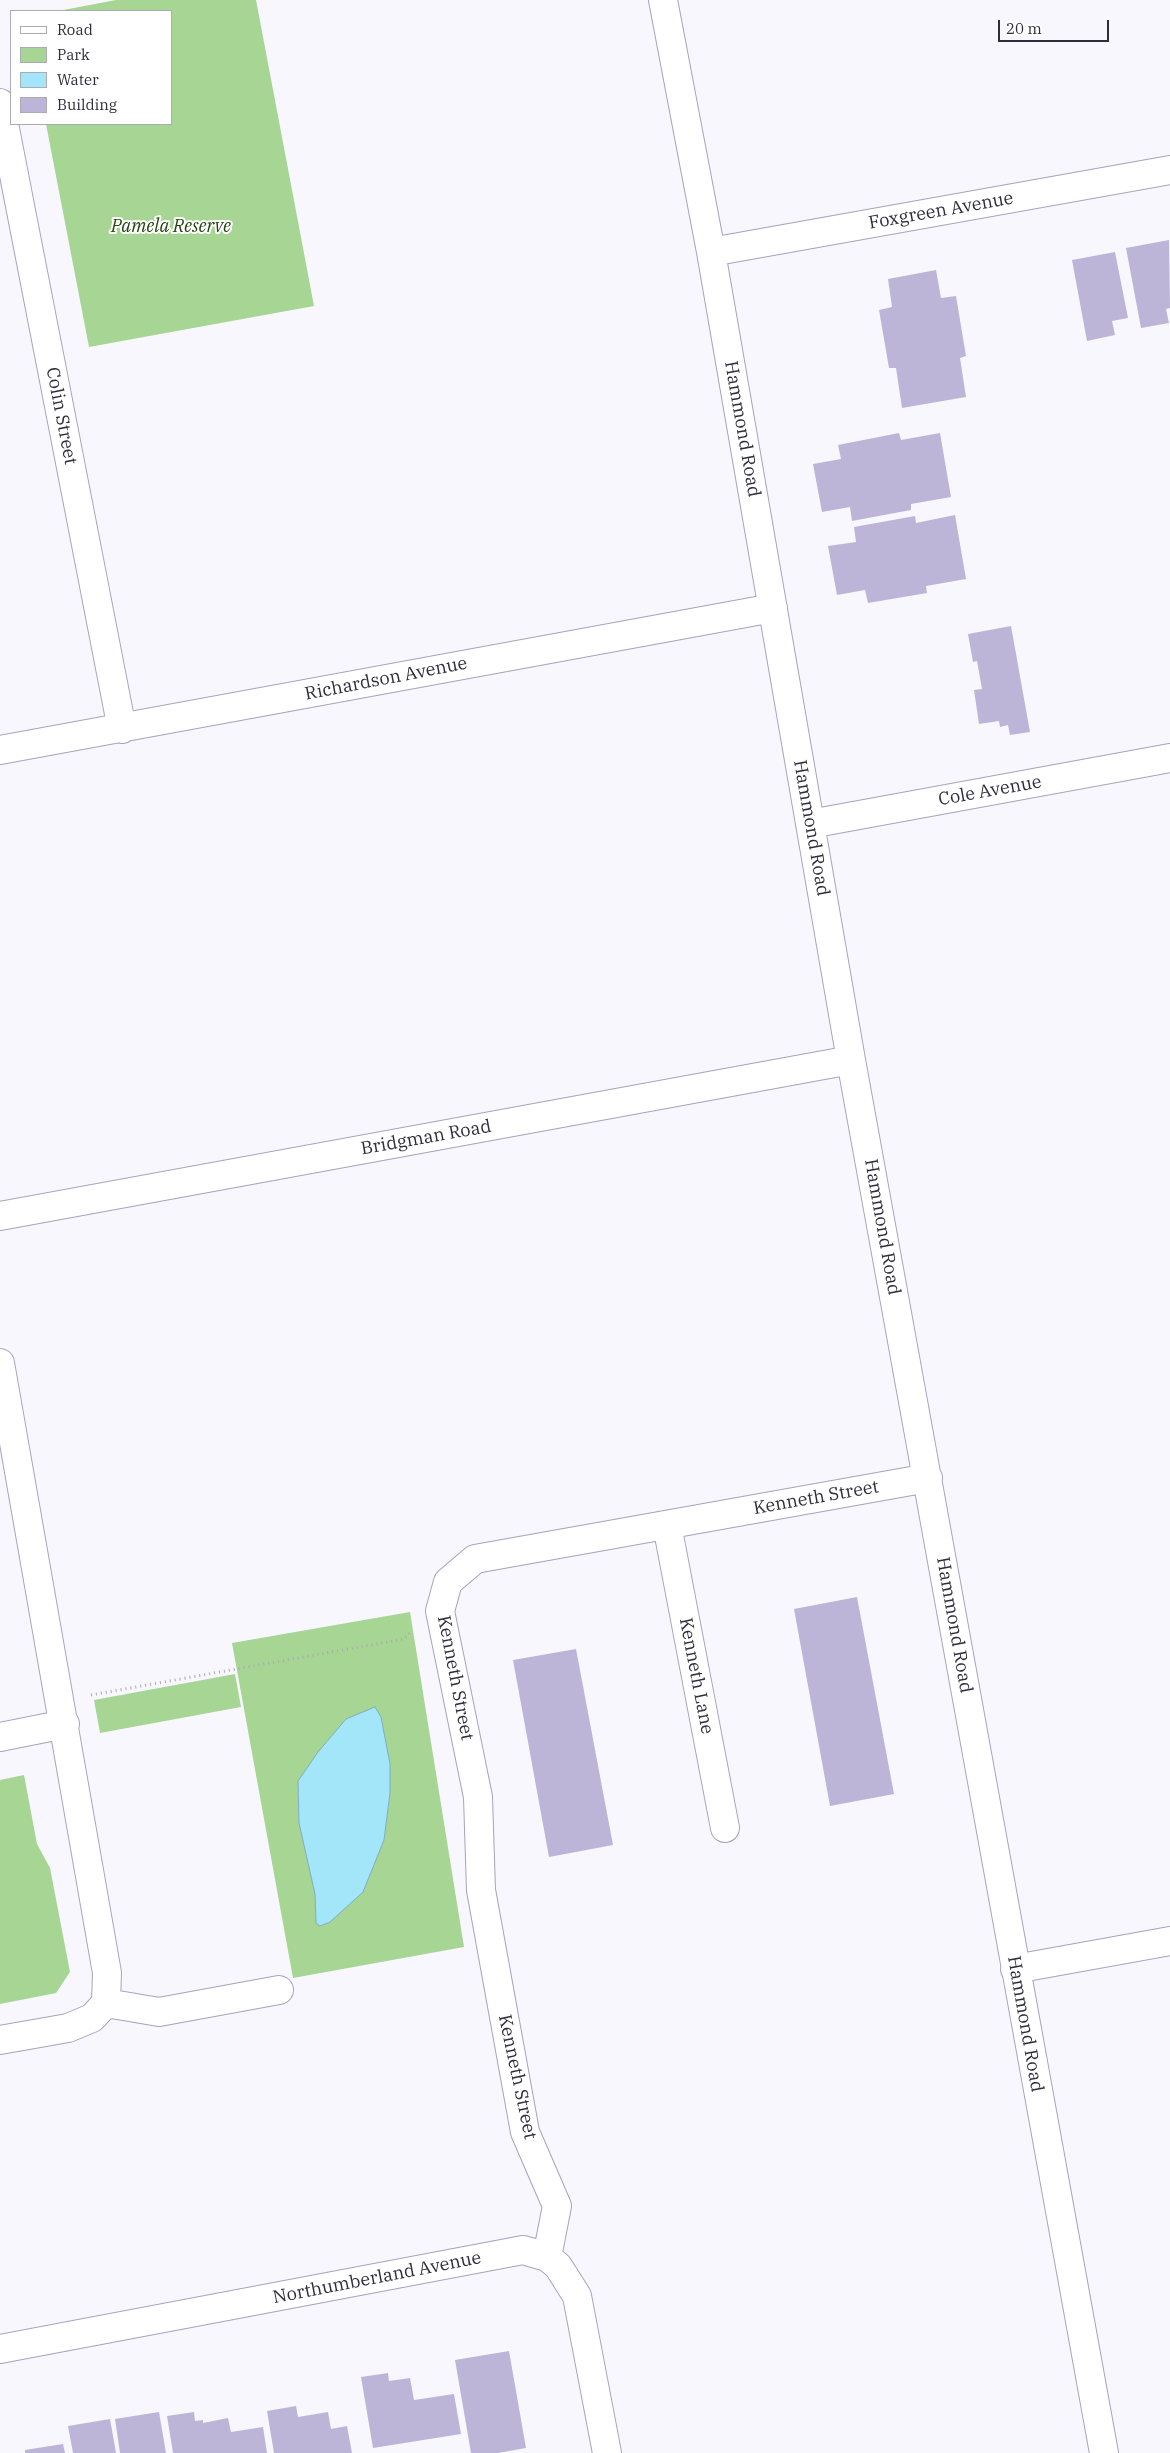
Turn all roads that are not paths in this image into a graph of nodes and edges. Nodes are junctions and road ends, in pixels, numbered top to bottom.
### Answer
1 (663, 0) edge
2 (0, 103) edge
3 (1170, 170) edge
4 (711, 252) junction
5 (773, 608) junction
6 (122, 729) junction
7 (0, 750) edge
8 (1170, 758) edge
9 (810, 824) junction
10 (851, 1060) junction
11 (0, 1216) edge
12 (0, 1363) edge
13 (928, 1478) junction
14 (667, 1525) junction
15 (64, 1724) junction
16 (0, 1737) edge
17 (725, 1828) dead end
18 (1170, 1941) edge
19 (1015, 1969) junction
20 (280, 1990) dead end
21 (106, 2003) junction
22 (0, 2040) edge
23 (547, 2257) junction
24 (0, 2350) edge
25 (607, 2453) edge
26 (1104, 2453) edge

1 - 4 street, Hammond Road
2 - 6 street, Colin Street
3 - 4 street, Foxgreen Avenue
4 - 5 street, Hammond Road
5 - 6 street, Richardson Avenue
5 - 9 street, Hammond Road
6 - 7 street, Richardson Avenue
8 - 9 street, Cole Avenue
9 - 10 street, Hammond Road
10 - 11 street, Bridgman Road
10 - 13 street, Hammond Road
12 - 15 street
13 - 14 street, Kenneth Street
13 - 19 street, Hammond Road
14 - 17 street, Kenneth Lane
14 - 23 street, Kenneth Street
15 - 16 street
15 - 21 street
18 - 19 street
19 - 26 street, Hammond Road
20 - 21 street
21 - 22 street
23 - 24 street, Northumberland Avenue
23 - 25 street

